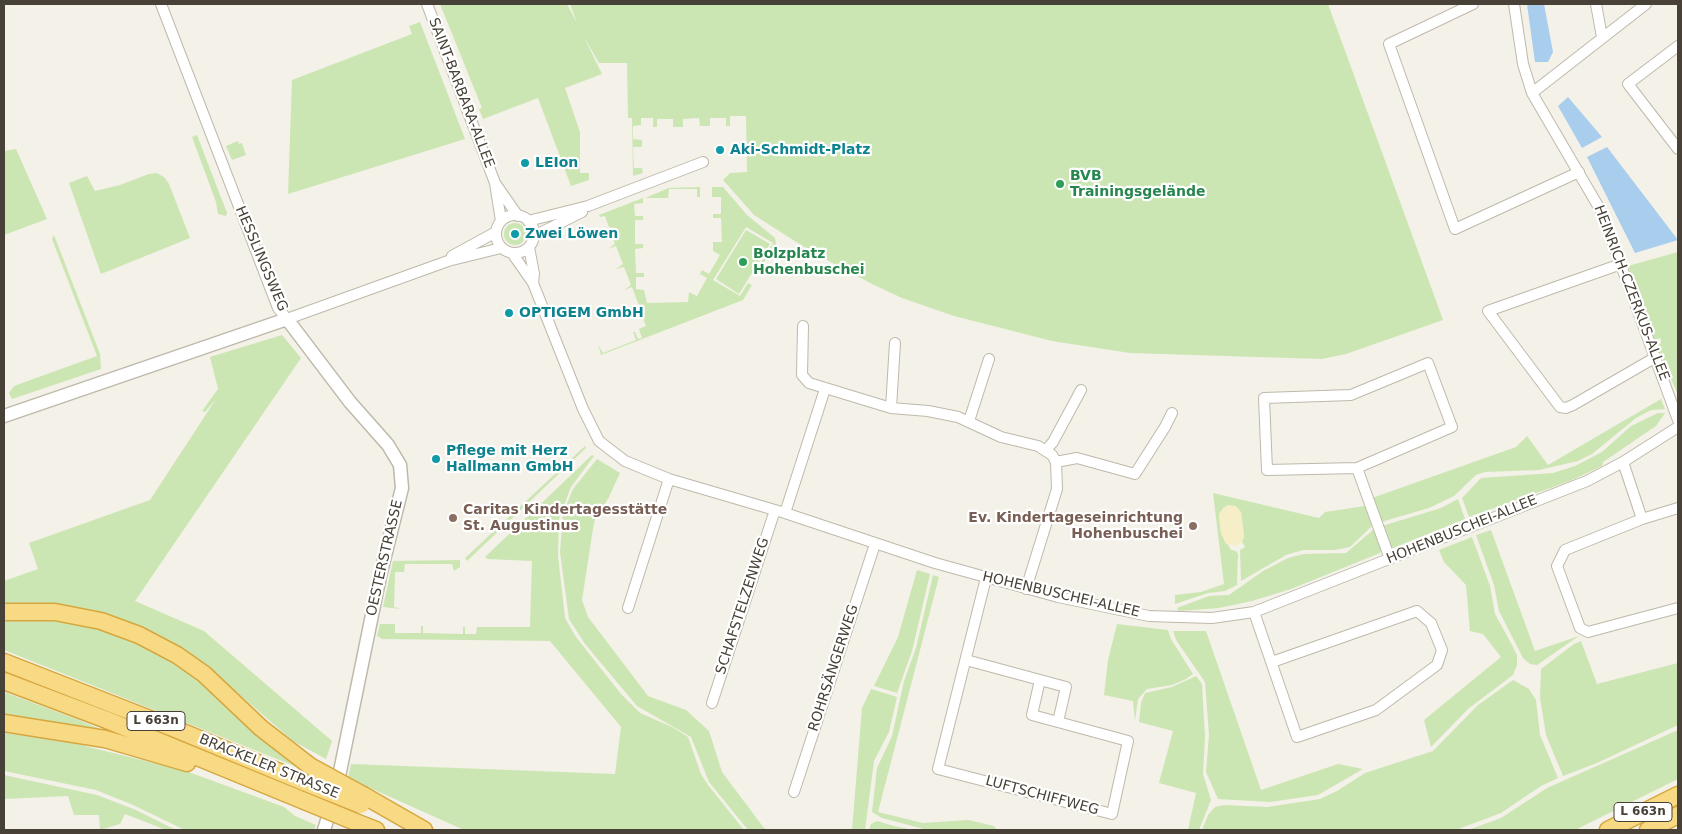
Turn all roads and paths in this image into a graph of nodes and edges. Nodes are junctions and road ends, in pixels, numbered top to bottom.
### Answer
1 (161, 4) edge
2 (426, 4) edge
3 (1473, 4) edge
4 (1514, 4) edge
5 (1596, 4) edge
6 (1646, 4) edge
7 (1602, 37) junction
8 (1678, 46) edge
9 (1532, 92) junction
10 (1678, 149) edge
11 (703, 162) dead end
12 (1579, 172) junction
13 (495, 183) junction
14 (588, 206) junction
15 (518, 216) junction
16 (501, 221) junction
17 (528, 221) junction
18 (496, 232) junction
19 (534, 236) junction
20 (529, 247) junction
21 (502, 248) junction
22 (512, 253) junction
23 (448, 260) junction
24 (1621, 264) junction
25 (533, 283) junction
26 (286, 319) junction
27 (803, 326) dead end
28 (895, 343) dead end
29 (1656, 357) junction
30 (989, 359) dead end
31 (825, 389) junction
32 (1081, 390) dead end
33 (891, 408) junction
34 (1172, 413) dead end
35 (4, 416) edge
36 (1678, 420) edge
37 (969, 421) junction
38 (1678, 427) edge
39 (1046, 450) junction
40 (1056, 462) junction
41 (1623, 462) junction
42 (1357, 468) junction
43 (669, 478) junction
44 (1678, 508) edge
45 (775, 510) junction
46 (785, 513) junction
47 (1642, 519) junction
48 (875, 544) junction
49 (1390, 559) junction
50 (986, 578) junction
51 (1026, 589) junction
52 (628, 608) dead end
53 (1678, 608) edge
54 (4, 612) edge
55 (1254, 612) junction
56 (966, 660) junction
57 (4, 662) edge
58 (1272, 662) junction
59 (1040, 680) junction
60 (4, 681) edge
61 (712, 703) dead end
62 (1058, 722) junction
63 (4, 723) edge
64 (283, 792) junction
65 (794, 792) dead end
66 (1678, 794) edge
67 (362, 800) junction
68 (1678, 815) edge
69 (324, 830) edge
70 (376, 830) edge
71 (423, 830) edge
72 (1608, 830) edge
73 (1648, 830) edge

1 - 26 street, HESSLINGSWEG
2 - 13 street, SAINT-BARBARA-ALLEE
3 - 12 street
4 - 9 street, HEINRICH-CZERKUS-ALLEE
5 - 7 street
6 - 7 street
7 - 9 street
8 - 10 street
9 - 12 street, HEINRICH-CZERKUS-ALLEE
11 - 14 street
12 - 24 street, HEINRICH-CZERKUS-ALLEE
13 - 15 street, SAINT-BARBARA-ALLEE
13 - 16 street, SAINT-BARBARA-ALLEE
14 - 17 street
14 - 19 street
15 - 16 street
15 - 17 street
16 - 18 street
17 - 19 street
18 - 21 street
18 - 23 street
19 - 20 street
20 - 22 street
20 - 25 street, HOHENBUSCHEI-ALLEE
21 - 22 street
21 - 23 street
22 - 25 street, HOHENBUSCHEI-ALLEE
23 - 26 street
24 - 29 street, HEINRICH-CZERKUS-ALLEE
24 - 29 street
25 - 43 street, HOHENBUSCHEI-ALLEE
26 - 35 street, HESSLINGSWEG
26 - 69 street, OESTERSTRASSE
27 - 31 street
28 - 33 street
29 - 36 street, HEINRICH-CZERKUS-ALLEE
30 - 37 street
31 - 33 street
31 - 46 street
32 - 39 street
33 - 37 street
34 - 40 street
37 - 39 street
38 - 41 street, HOHENBUSCHEI-ALLEE
39 - 40 street
40 - 51 street
41 - 47 street
41 - 49 street, HOHENBUSCHEI-ALLEE
42 - 42 street
42 - 49 street
43 - 45 street, HOHENBUSCHEI-ALLEE
43 - 52 street
44 - 47 street
45 - 46 street, HOHENBUSCHEI-ALLEE
45 - 61 street, SCHAFSTELZENWEG
46 - 48 street, HOHENBUSCHEI-ALLEE
47 - 53 street
48 - 50 street, HOHENBUSCHEI-ALLEE
48 - 65 street, ROHRSÄNGERWEG
49 - 55 street, HOHENBUSCHEI-ALLEE
50 - 51 street, HOHENBUSCHEI-ALLEE
50 - 56 street, LUFTSCHIFFWEG
51 - 55 street, HOHENBUSCHEI-ALLEE
54 - 67 highway, bridge
55 - 58 street
56 - 59 street
56 - 62 street, LUFTSCHIFFWEG
57 - 67 highway, BRACKELER STRASSE / L 663n, bridge
58 - 58 street
59 - 62 street
59 - 62 street, LUFTSCHIFFWEG
60 - 64 highway, BRACKELER STRASSE / L 663n
63 - 64 highway
64 - 70 highway, BRACKELER STRASSE / L 663n, bridge
66 - 72 highway, L 663n
67 - 71 highway
68 - 73 highway, L 663n

